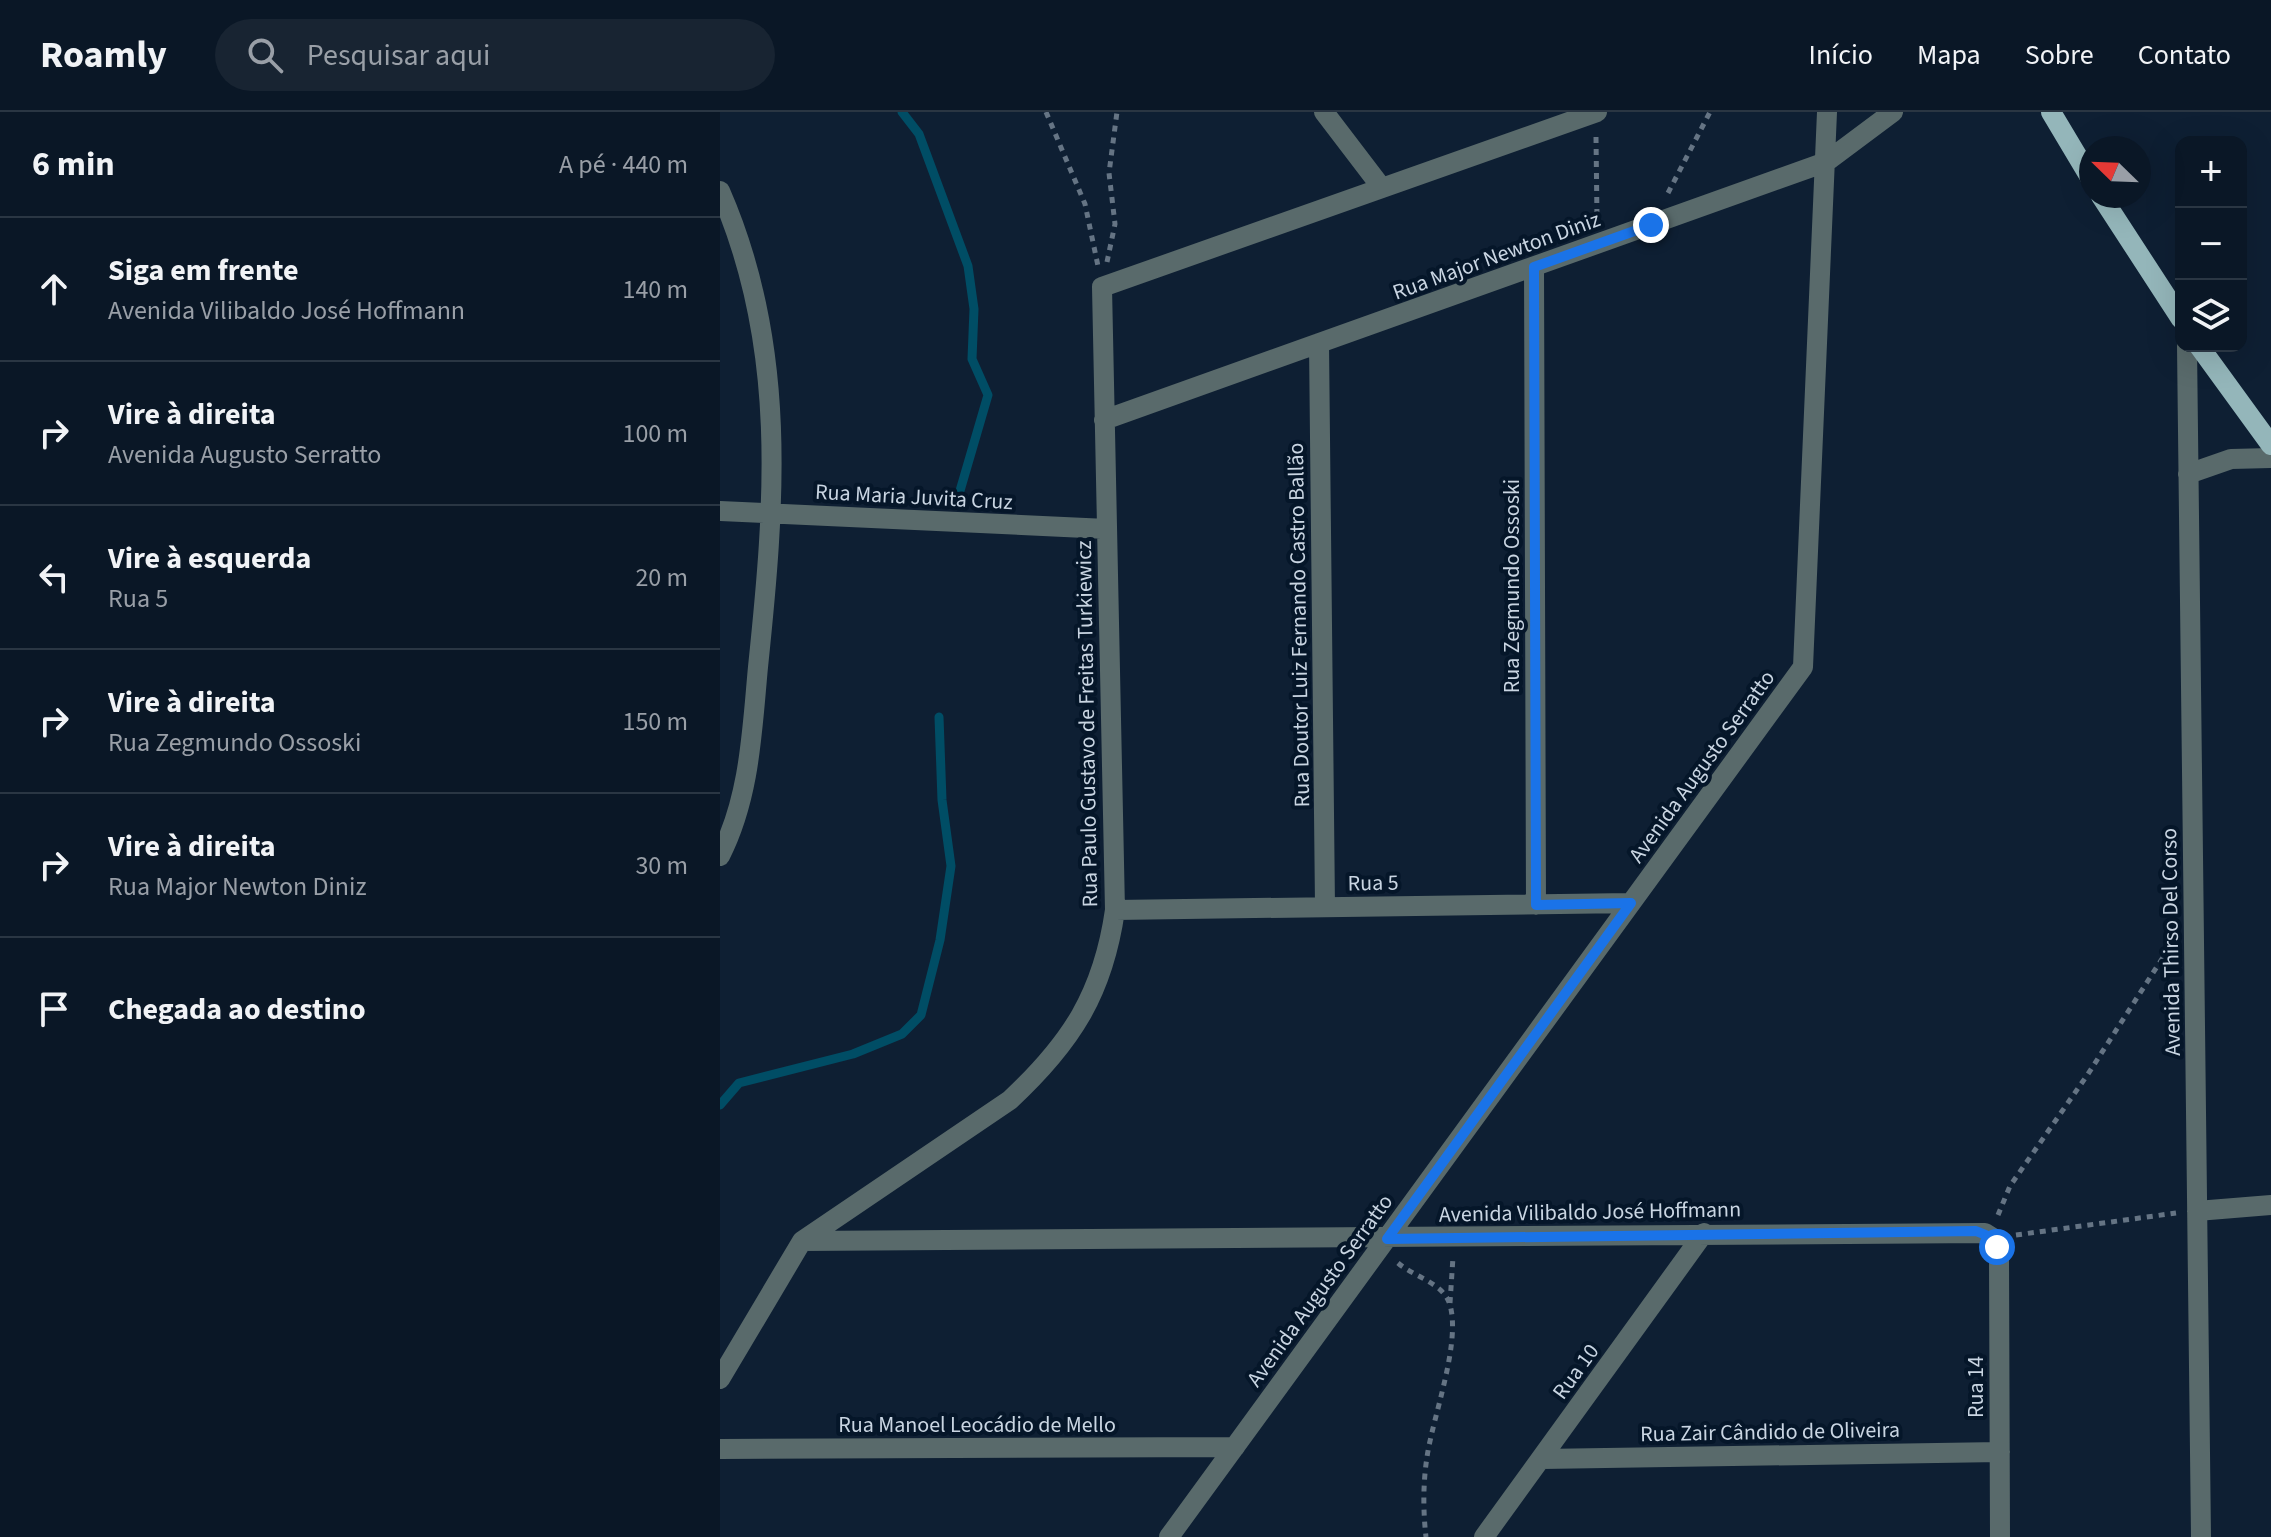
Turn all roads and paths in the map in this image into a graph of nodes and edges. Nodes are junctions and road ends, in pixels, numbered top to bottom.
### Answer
1 (1046, 112) edge
2 (1117, 112) edge
3 (1324, 112) edge
4 (1596, 112) edge
5 (1710, 112) edge
6 (1827, 112) edge
7 (1893, 112) edge
8 (2051, 112) edge
9 (2079, 159) edge
10 (1826, 162) junction
11 (1382, 188) junction
12 (720, 191) edge
13 (2109, 208) edge
14 (1651, 225) junction
15 (1597, 244) junction
16 (1534, 267) junction
17 (1102, 287) junction
18 (2175, 310) edge
19 (1319, 343) junction
20 (2187, 352) edge
21 (2203, 352) edge
22 (1104, 420) junction
23 (2271, 445) edge
24 (2271, 458) edge
25 (2188, 474) junction
26 (720, 511) edge
27 (773, 514) junction
28 (1107, 529) junction
29 (720, 856) edge
30 (1631, 903) junction
31 (1536, 905) junction
32 (1325, 907) junction
33 (1115, 910) junction
34 (2193, 910) junction
35 (2271, 1205) edge
36 (2197, 1211) junction
37 (1704, 1233) junction
38 (1454, 1237) junction
39 (1993, 1238) junction
40 (1387, 1239) junction
41 (802, 1241) junction
42 (1450, 1304) junction
43 (720, 1379) edge
44 (1235, 1447) junction
45 (720, 1449) edge
46 (2000, 1452) junction
47 (1542, 1459) junction
48 (1169, 1537) edge
49 (1426, 1537) edge
50 (1484, 1537) edge
51 (2000, 1537) edge
52 (2201, 1537) edge

1 - 17 path
2 - 17 path
3 - 11 street
4 - 11 street
4 - 15 path
5 - 14 path
6 - 10 street, Avenida Augusto Serratto
7 - 10 street, Rua Major Newton Diniz
8 - 9 main road
10 - 14 street, Rua Major Newton Diniz
10 - 30 street, Avenida Augusto Serratto
11 - 17 street
12 - 27 street
13 - 18 main road
14 - 15 street, Rua Major Newton Diniz
15 - 16 street, Rua Major Newton Diniz
16 - 19 street, Rua Major Newton Diniz
16 - 31 street, Rua Zegmundo Ossoski
17 - 22 street, Rua Paulo Gustavo de Freitas Turkiewicz
19 - 22 street, Rua Major Newton Diniz
19 - 32 street, Rua Doutor Luiz Fernando Castro Ballão
20 - 25 street, Avenida Thirso Del Corso
21 - 23 main road
22 - 28 street, Rua Paulo Gustavo de Freitas Turkiewicz
24 - 25 street
25 - 34 street, Avenida Thirso Del Corso
26 - 27 street, Rua Maria Juvita Cruz
27 - 28 street, Rua Maria Juvita Cruz
27 - 29 street
28 - 33 street, Rua Paulo Gustavo de Freitas Turkiewicz
30 - 31 street, Rua 5
30 - 40 street, Avenida Augusto Serratto
31 - 32 street, Rua 5
32 - 33 street, Rua 5
33 - 41 street, Rua Paulo Gustavo de Freitas Turkiewicz
34 - 36 street, Avenida Thirso Del Corso
34 - 39 path
35 - 36 street
36 - 39 path
36 - 52 street, Avenida Thirso Del Corso
37 - 38 street, Avenida Vilibaldo José Hoffmann
37 - 39 street, Avenida Vilibaldo José Hoffmann
37 - 47 street, Rua 10
38 - 40 street, Avenida Vilibaldo José Hoffmann
38 - 42 path
39 - 46 street, Rua 14
40 - 41 street, Avenida Vilibaldo José Hoffmann
40 - 42 path
40 - 44 street, Avenida Augusto Serratto
41 - 43 street, Rua Paulo Gustavo de Freitas Turkiewicz
42 - 49 path
44 - 45 street, Rua Manoel Leocádio de Mello
44 - 48 street, Avenida Augusto Serratto
46 - 47 street, Rua Zair Cândido de Oliveira
46 - 51 street, Rua 14
47 - 50 street, Rua 10

